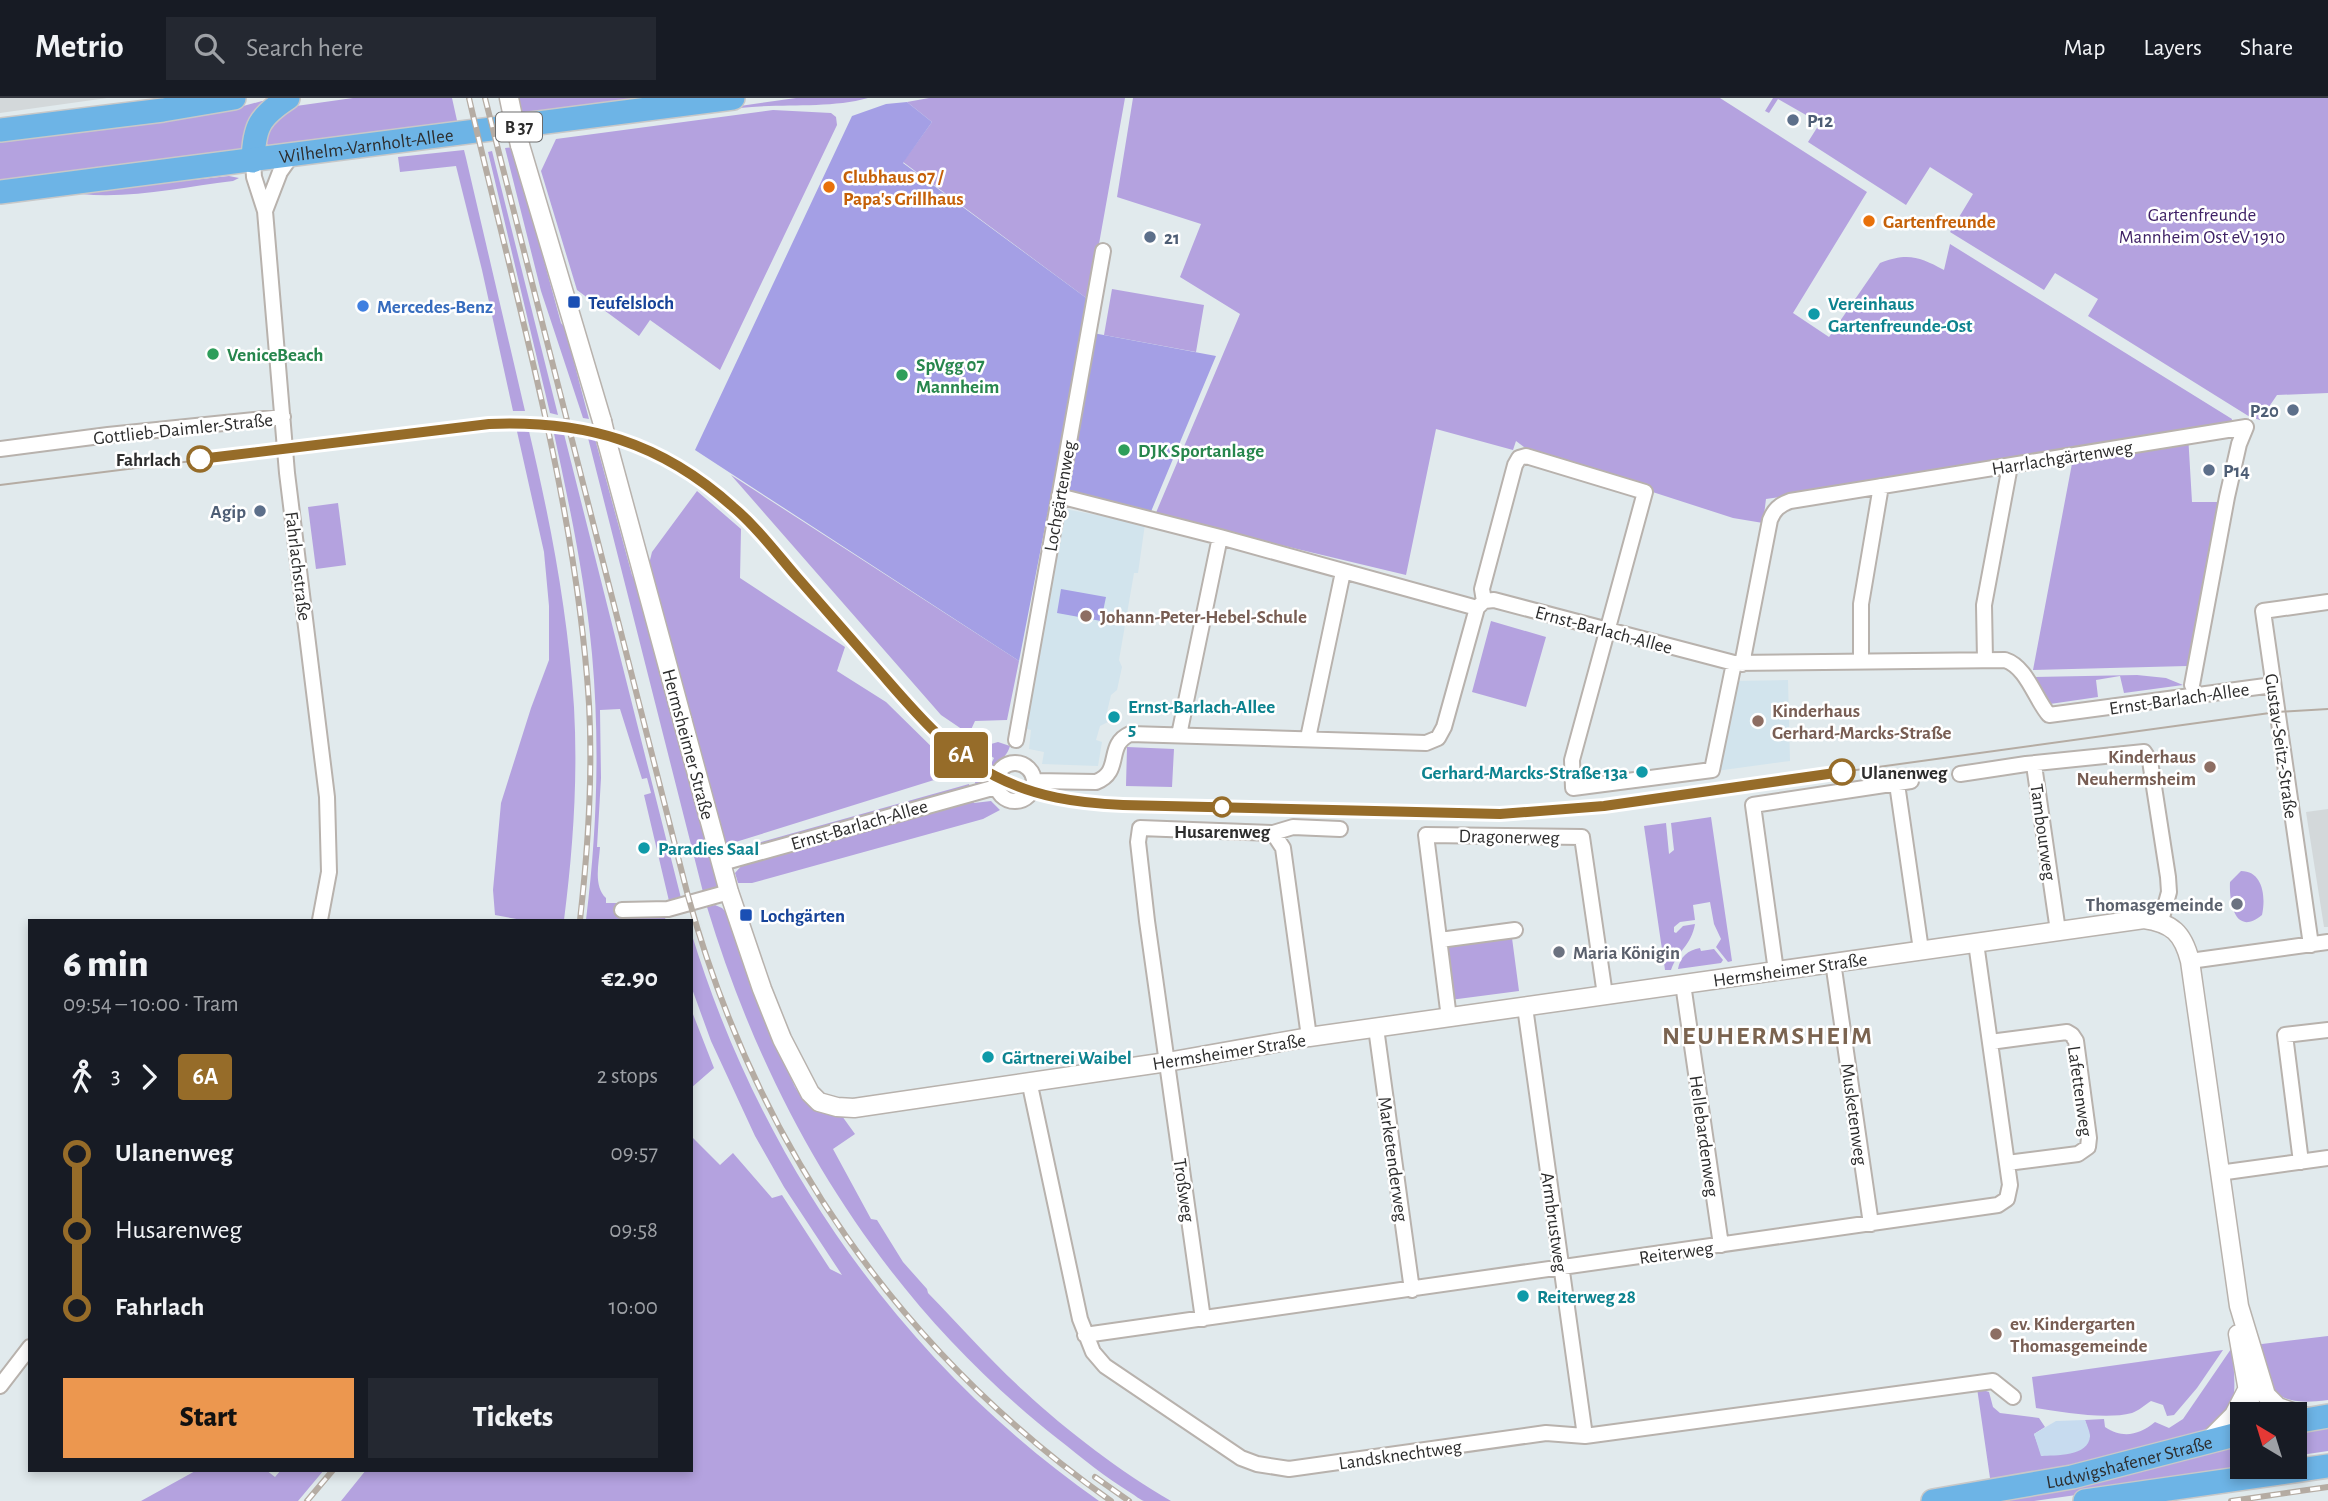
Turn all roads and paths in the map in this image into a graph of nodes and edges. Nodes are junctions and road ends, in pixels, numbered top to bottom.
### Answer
1 (234, 98) edge
2 (288, 98) edge
3 (509, 98) edge
4 (733, 98) edge
5 (0, 130) edge
6 (292, 155) junction
7 (253, 160) junction
8 (0, 192) edge
9 (265, 211) junction
10 (1102, 251) dead end
11 (283, 417) junction
12 (0, 449) edge
13 (2010, 466) junction
14 (1881, 486) junction
15 (1059, 496) junction
16 (1220, 537) junction
17 (1343, 572) junction
18 (2328, 602) edge
19 (1480, 605) junction
20 (1608, 631) junction
21 (1985, 660) junction
22 (1861, 661) junction
23 (1738, 663) junction
24 (2192, 685) dead end
25 (2273, 685) junction
26 (1179, 735) junction
27 (1308, 738) junction
28 (1016, 740) dead end
29 (2034, 765) junction
30 (1960, 774) dead end
31 (1034, 780) junction
32 (996, 787) junction
33 (1340, 829) dead end
34 (1273, 832) junction
35 (722, 863) junction
36 (729, 892) junction
37 (622, 910) dead end
38 (320, 919) edge
39 (2161, 921) junction
40 (1516, 930) dead end
41 (2058, 931) junction
42 (1440, 940) junction
43 (2328, 942) edge
44 (1976, 943) junction
45 (2311, 945) junction
46 (1921, 950) junction
47 (2190, 961) junction
48 (1833, 962) junction
49 (1776, 971) junction
50 (1683, 984) junction
51 (1605, 995) junction
52 (1525, 1007) junction
53 (1449, 1018) junction
54 (1376, 1028) junction
55 (2328, 1030) edge
56 (1309, 1037) junction
57 (1990, 1042) junction
58 (1167, 1062) junction
59 (1032, 1081) junction
60 (2328, 1158) edge
61 (2301, 1161) junction
62 (2007, 1163) junction
63 (2219, 1173) junction
64 (1871, 1224) junction
65 (1721, 1245) junction
66 (1561, 1269) junction
67 (1412, 1290) junction
68 (2239, 1306) junction
69 (1203, 1320) junction
70 (1085, 1335) junction
71 (28, 1350) edge
72 (0, 1386) edge
73 (2247, 1390) junction
74 (2012, 1397) dead end
75 (2250, 1402) edge
76 (2311, 1418) edge
77 (1585, 1436) junction
78 (2230, 1436) edge
79 (2206, 1442) junction
80 (2328, 1466) edge
81 (2307, 1467) edge
82 (2230, 1478) edge
83 (1933, 1501) edge
84 (2085, 1501) edge

1 - 5 main road
2 - 7 main road
3 - 35 street, Hermsheimer Straße, bridge
4 - 6 main road, Wilhelm-Varnholt-Allee / B 37
6 - 7 main road, Wilhelm-Varnholt-Allee / B 37
6 - 9 street, Fahrlachstraße
7 - 8 main road, Wilhelm-Varnholt-Allee / B 37
7 - 9 street, Fahrlachstraße
9 - 11 street, Fahrlachstraße
10 - 15 street, Lochgärtenweg
11 - 12 street, Gottlieb-Daimler-Straße
11 - 38 street, Fahrlachstraße
13 - 14 street, Harrlachgärtenweg
13 - 21 street
13 - 24 street, Harrlachgärtenweg
14 - 22 street
14 - 23 street, Harrlachgärtenweg
15 - 16 street, Ernst-Barlach-Allee
15 - 28 street, Lochgärtenweg
16 - 17 street, Ernst-Barlach-Allee
16 - 26 street
17 - 19 street, Ernst-Barlach-Allee
17 - 27 street
18 - 25 street, Gustav-Seitz-Straße
19 - 20 street, Ernst-Barlach-Allee
19 - 20 street
19 - 27 street
20 - 23 street, Ernst-Barlach-Allee
20 - 23 street, Harrlachgärtenweg
21 - 22 street, Ernst-Barlach-Allee
21 - 25 street, Ernst-Barlach-Allee
22 - 23 street, Ernst-Barlach-Allee
25 - 45 street, Gustav-Seitz-Straße
26 - 27 street
26 - 31 street
29 - 30 street
29 - 39 street, Tambourweg
29 - 41 street, Tambourweg
31 - 32 street
31 - 32 street
32 - 35 street, Ernst-Barlach-Allee
33 - 34 street
34 - 56 street
34 - 58 street
35 - 36 street, Hermsheimer Straße
36 - 37 street
36 - 59 street, Hermsheimer Straße
39 - 41 street, Hermsheimer Straße
39 - 47 street
40 - 42 street
41 - 44 street, Hermsheimer Straße
42 - 51 street, Dragonerweg
42 - 53 street, Dragonerweg
43 - 45 street
44 - 46 street, Hermsheimer Straße
44 - 57 street, Reiterweg
45 - 47 street
46 - 48 street, Hermsheimer Straße
46 - 49 street
47 - 63 street
48 - 49 street, Hermsheimer Straße
48 - 64 street, Musketenweg
49 - 50 street, Hermsheimer Straße
50 - 51 street, Hermsheimer Straße
50 - 65 street, Hellebardenweg
51 - 52 street, Hermsheimer Straße
52 - 53 street, Hermsheimer Straße
52 - 66 street, Armbrustweg
53 - 54 street, Hermsheimer Straße
54 - 56 street, Hermsheimer Straße
54 - 67 street, Marketenderweg
55 - 61 street
56 - 58 street, Hermsheimer Straße
57 - 62 street, Reiterweg
57 - 62 street, Lafettenweg
58 - 59 street, Hermsheimer Straße
58 - 69 street, Troßweg
59 - 70 street, Landsknechtweg
60 - 61 street
61 - 63 street
62 - 64 street, Reiterweg
63 - 68 street
64 - 65 street, Reiterweg
65 - 66 street, Reiterweg
66 - 67 street, Reiterweg
66 - 77 street, Armbrustweg
67 - 69 street, Reiterweg
68 - 73 street
68 - 76 street
69 - 70 street, Reiterweg
70 - 77 street, Landsknechtweg
71 - 72 street
73 - 75 street
73 - 79 street
74 - 77 street, Landsknechtweg
78 - 79 main road, Ludwigshafener Straße
79 - 83 main road, Ludwigshafener Straße
80 - 81 main road, Ludwigshafener Straße
82 - 84 main road, Ludwigshafener Straße

